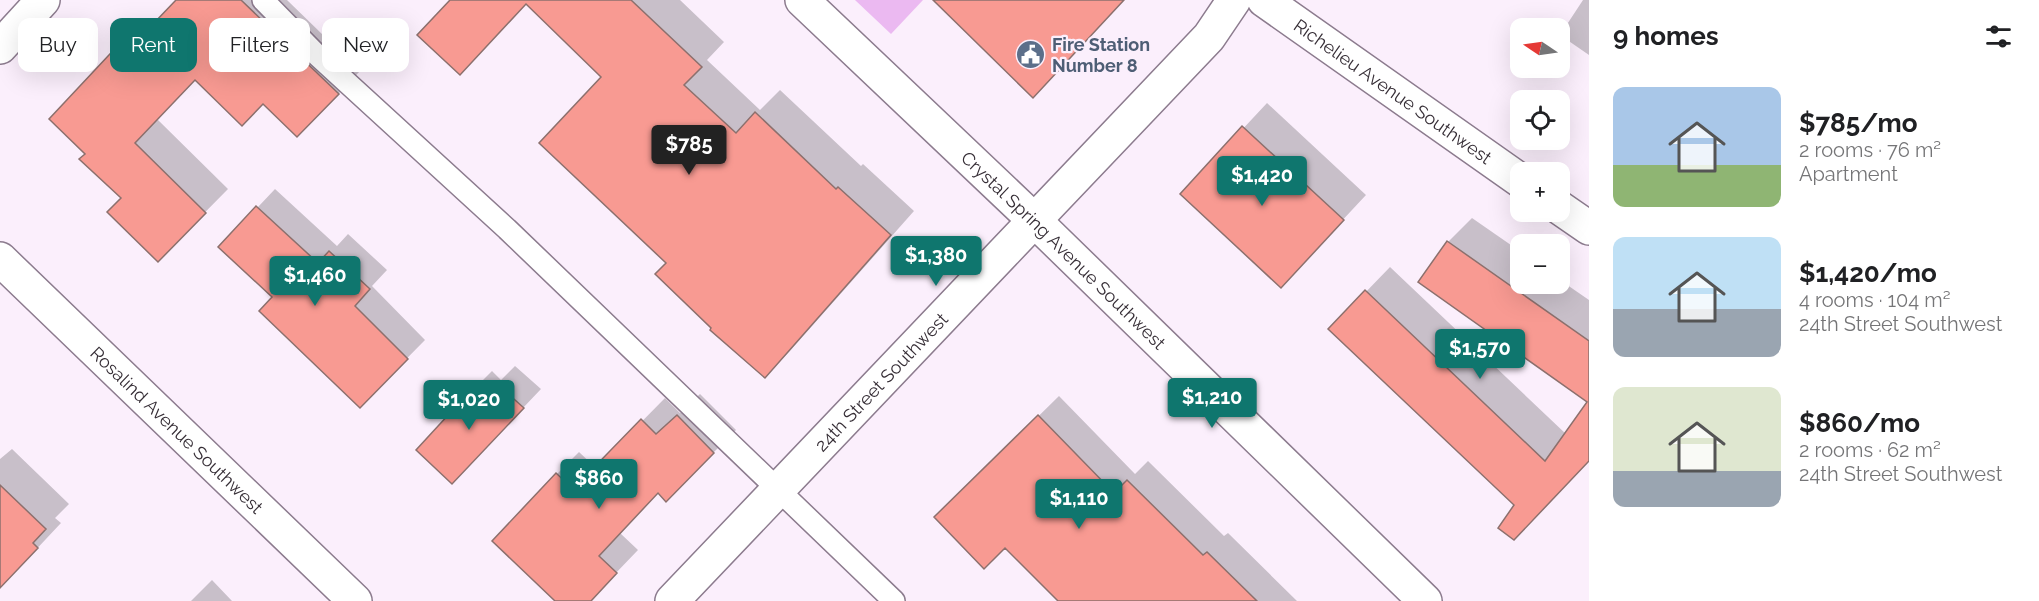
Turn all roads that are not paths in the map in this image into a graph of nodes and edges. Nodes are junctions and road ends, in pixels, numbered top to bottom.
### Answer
1 (43, 0) edge
2 (263, 0) edge
3 (802, 0) edge
4 (1234, 0) edge
5 (1264, 0) edge
6 (0, 47) edge
7 (1510, 173) edge
8 (1570, 215) edge
9 (1034, 220) junction
10 (1589, 228) edge
11 (0, 259) edge
12 (778, 489) junction
13 (355, 601) edge
14 (672, 601) edge
15 (894, 601) edge
16 (1425, 601) edge

1 - 6 street
2 - 12 lane
3 - 9 street, Crystal Spring Avenue Southwest
4 - 9 street, 24th Street Southwest
5 - 7 street, Richelieu Avenue Southwest
8 - 10 street
9 - 12 street, 24th Street Southwest
9 - 16 street, Crystal Spring Avenue Southwest
11 - 13 street, Rosalind Avenue Southwest
12 - 14 street, 24th Street Southwest
12 - 15 lane

